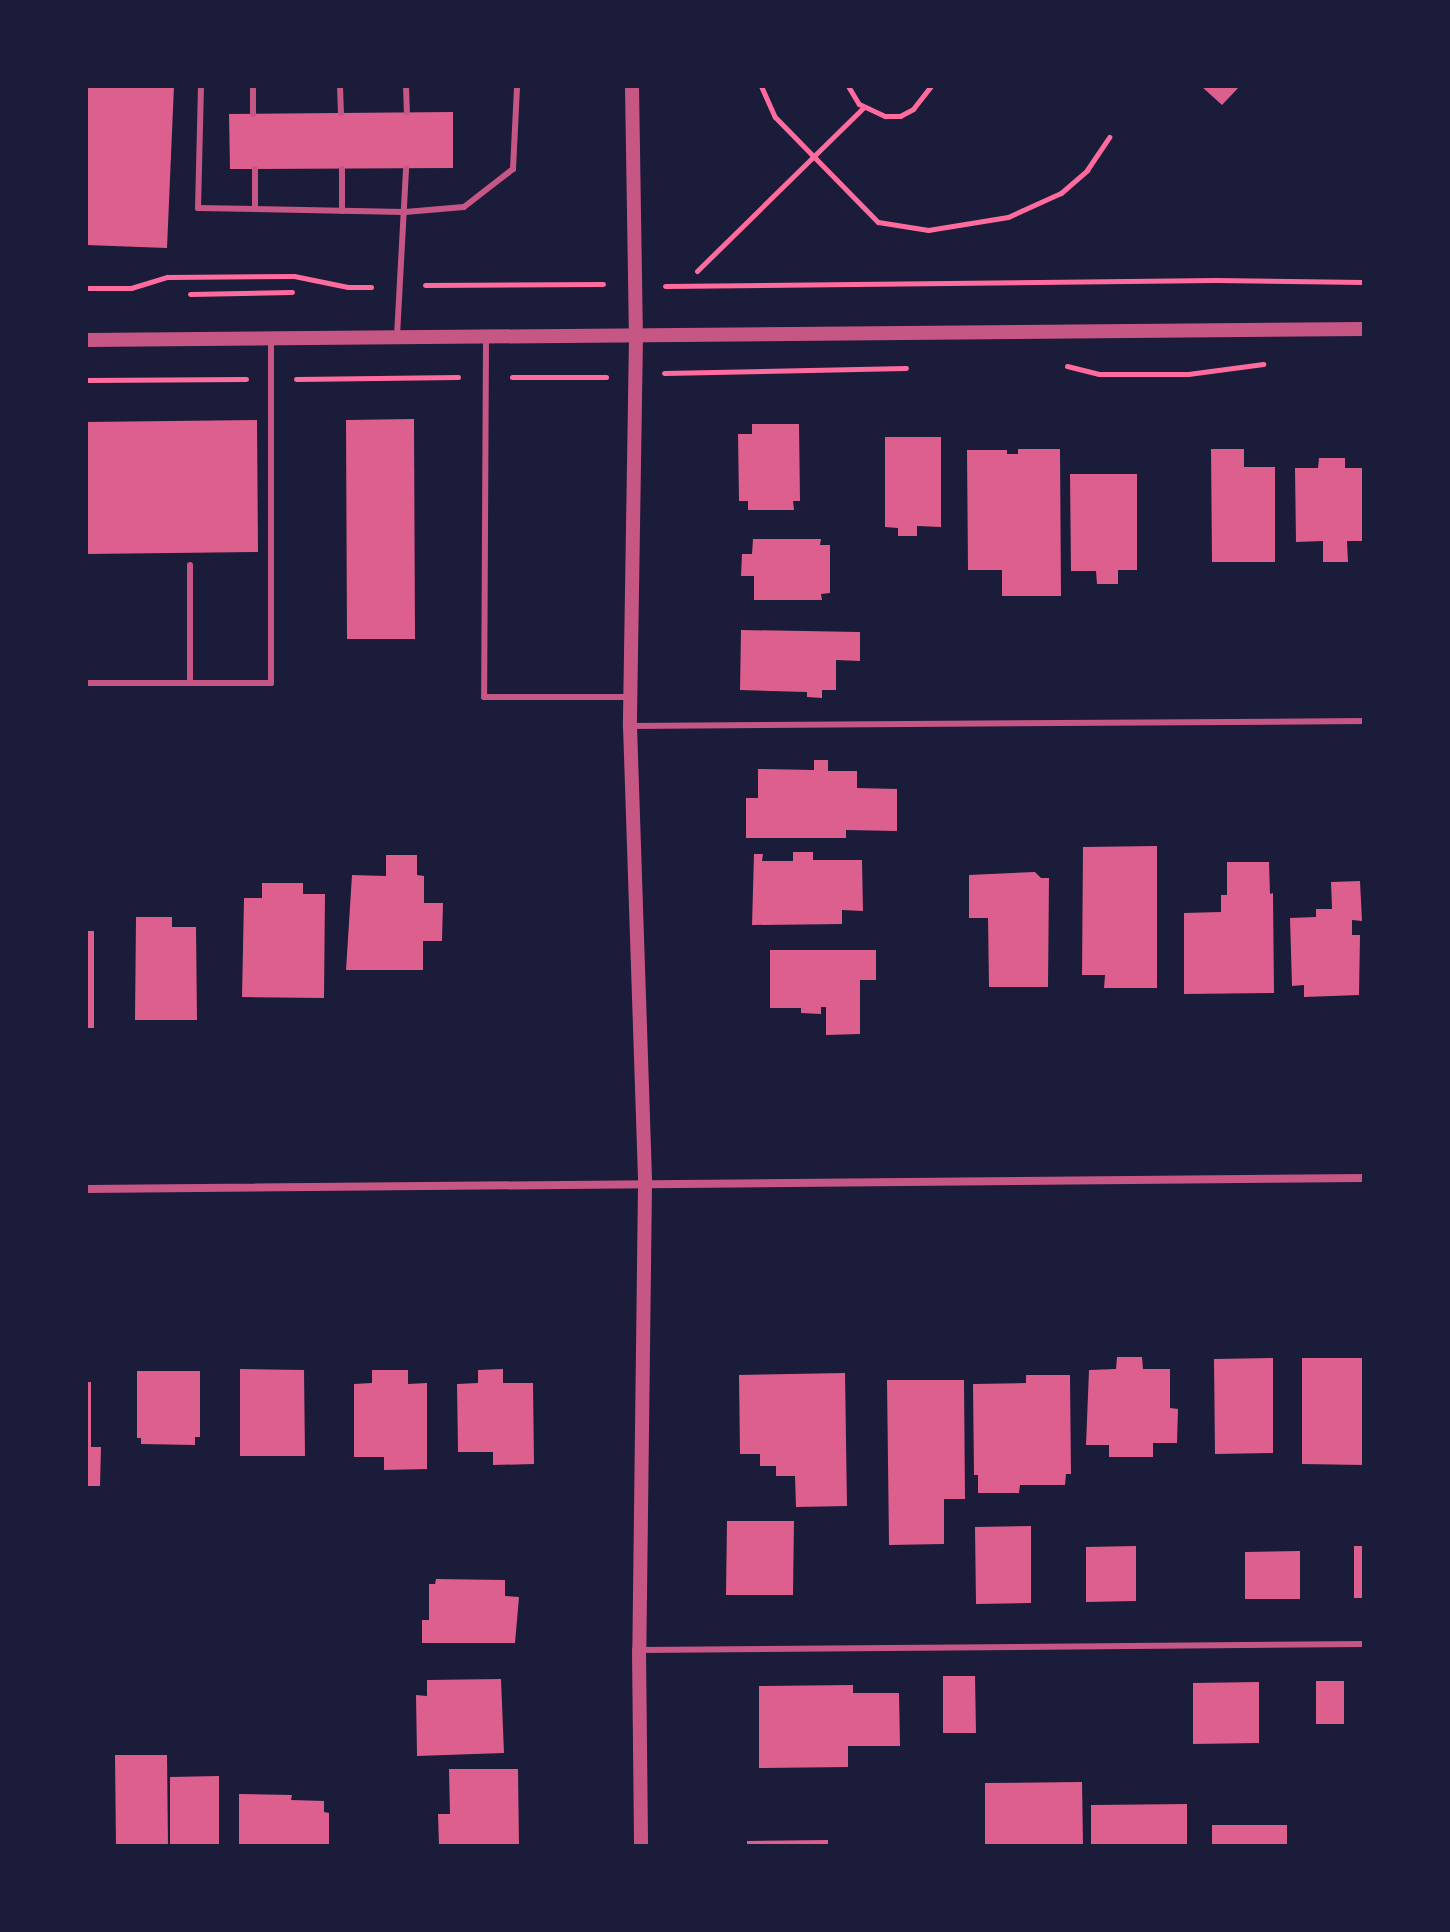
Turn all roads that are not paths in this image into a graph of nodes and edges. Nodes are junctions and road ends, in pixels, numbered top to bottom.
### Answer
1 (201, 86) edge
2 (253, 86) edge
3 (340, 86) edge
4 (406, 86) edge
5 (517, 86) edge
6 (632, 86) edge
7 (407, 112) dead end
8 (341, 113) dead end
9 (253, 114) dead end
10 (406, 168) dead end
11 (255, 169) dead end
12 (342, 169) dead end
13 (255, 209) junction
14 (342, 211) junction
15 (405, 212) junction
16 (1364, 329) edge
17 (397, 336) junction
18 (636, 336) junction
19 (486, 337) junction
20 (271, 338) junction
21 (86, 340) edge
22 (190, 565) dead end
23 (86, 683) edge
24 (190, 683) junction
25 (630, 697) junction
26 (1364, 721) edge
27 (630, 726) junction
28 (1364, 1178) edge
29 (645, 1185) junction
30 (86, 1189) edge
31 (1364, 1644) edge
32 (639, 1650) junction
33 (641, 1846) edge

1 - 13 lane
2 - 9 lane
3 - 8 lane
4 - 7 lane
5 - 15 lane
6 - 18 street
10 - 15 lane
11 - 13 lane
12 - 14 lane
13 - 14 lane
14 - 15 lane
15 - 17 lane
16 - 18 street
17 - 19 street
17 - 20 street
18 - 19 street
18 - 25 street
19 - 25 lane
20 - 21 street
20 - 24 lane
22 - 24 lane
23 - 24 lane
25 - 27 street
26 - 27 lane
27 - 29 street
28 - 29 street
29 - 30 street
29 - 32 street
31 - 32 lane
32 - 33 street

